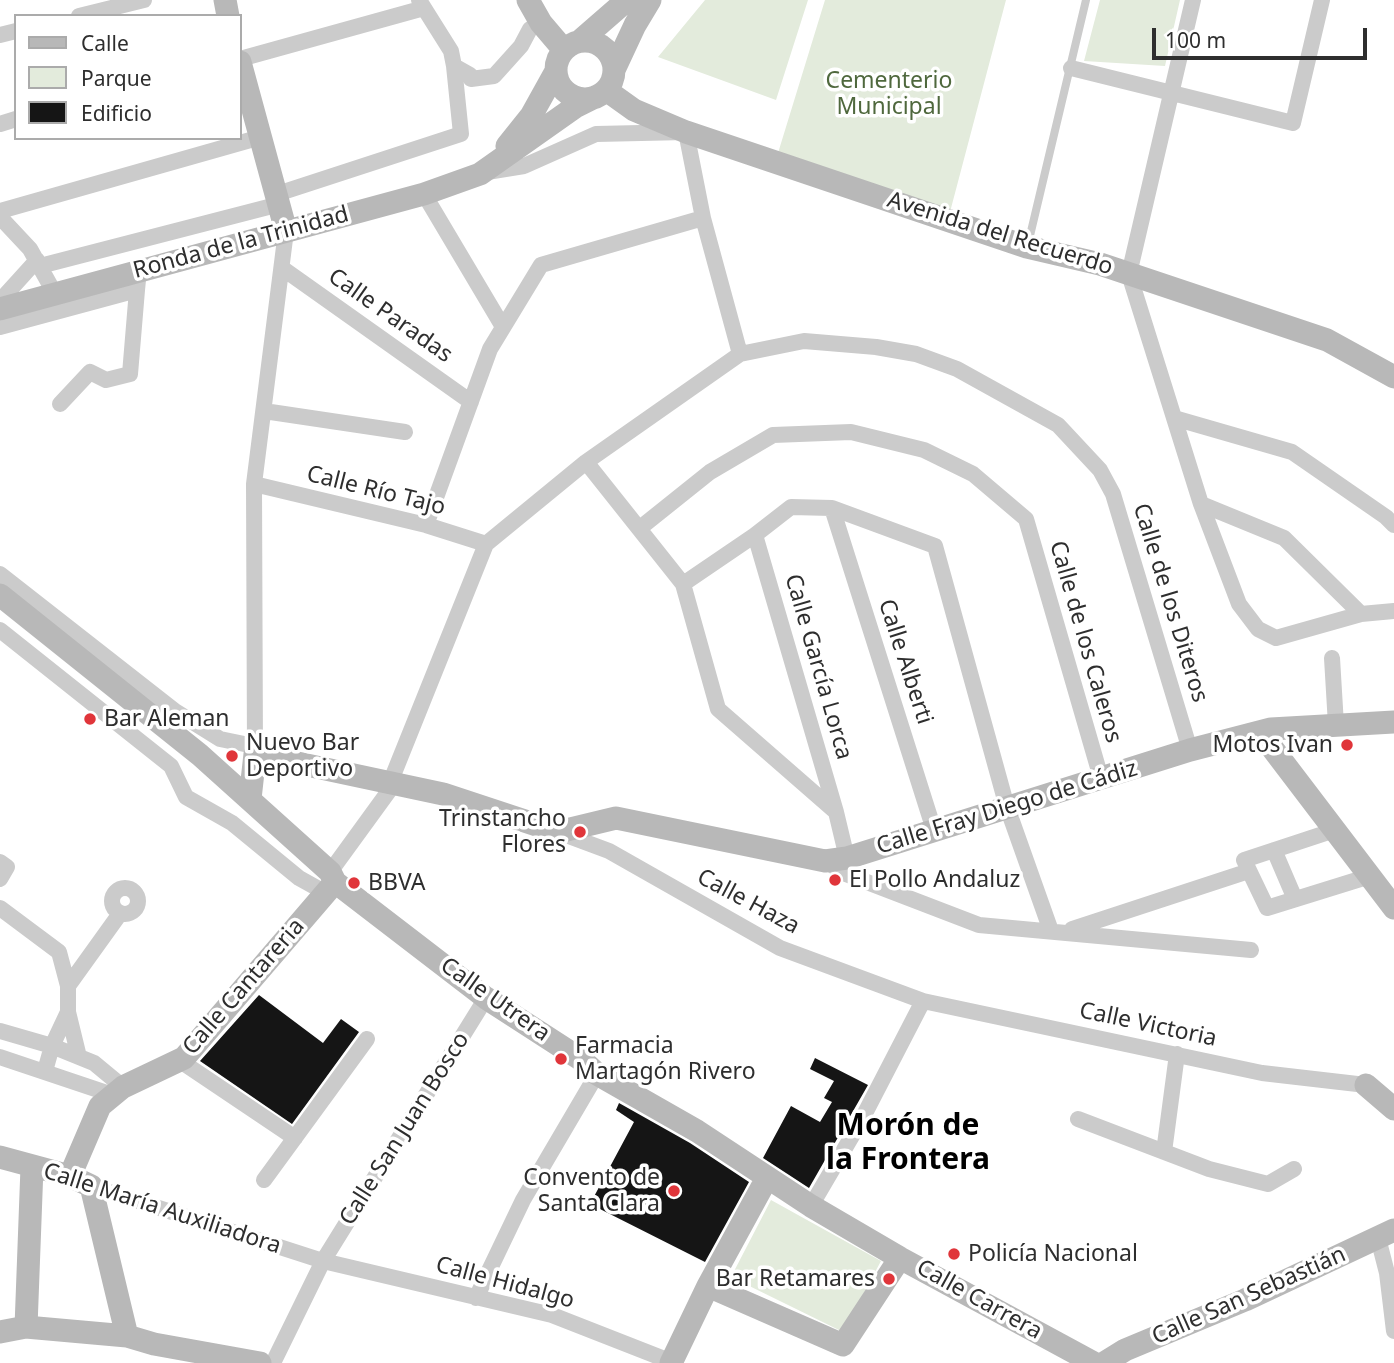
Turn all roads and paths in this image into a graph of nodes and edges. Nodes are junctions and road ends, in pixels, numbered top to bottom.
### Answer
1 (528, 0) edge
2 (627, 0) edge
3 (650, 0) edge
4 (1086, 0) edge
5 (1194, 0) edge
6 (1322, 0) edge
7 (134, 1) edge
8 (422, 4) edge
9 (86, 14) edge
10 (541, 23) junction
11 (567, 54) junction
12 (242, 59) edge
13 (454, 65) junction
14 (242, 67) edge
15 (1070, 68) junction
16 (606, 86) junction
17 (1171, 94) junction
18 (686, 132) junction
19 (261, 137) junction
20 (480, 174) junction
21 (424, 194) junction
22 (279, 199) junction
23 (0, 211) edge
24 (0, 218) edge
25 (703, 218) junction
26 (286, 231) junction
27 (1027, 247) junction
28 (39, 263) junction
29 (282, 268) junction
30 (1129, 274) junction
31 (138, 280) junction
32 (55, 294) junction
33 (0, 301) edge
34 (0, 309) edge
35 (0, 327) edge
36 (503, 327) junction
37 (740, 354) junction
38 (1394, 377) edge
39 (471, 402) junction
40 (60, 404) dead end
41 (264, 411) junction
42 (1174, 418) junction
43 (405, 432) dead end
44 (586, 462) junction
45 (254, 484) junction
46 (1201, 504) junction
47 (832, 508) junction
48 (426, 525) junction
49 (1394, 525) edge
50 (640, 528) junction
51 (755, 535) junction
52 (486, 544) junction
53 (0, 574) edge
54 (683, 584) junction
55 (3, 603) edge
56 (1394, 611) edge
57 (1361, 614) junction
58 (0, 630) edge
59 (1332, 658) dead end
60 (1394, 722) edge
61 (1336, 725) junction
62 (1260, 732) junction
63 (255, 750) junction
64 (1190, 750) junction
65 (1101, 778) junction
66 (392, 783) junction
67 (250, 799) junction
68 (1007, 807) junction
69 (836, 812) junction
70 (934, 830) junction
71 (1335, 830) junction
72 (558, 832) junction
73 (1274, 850) junction
74 (836, 859) junction
75 (0, 862) edge
76 (1249, 871) junction
77 (1370, 876) junction
78 (0, 878) edge
79 (330, 882) junction
80 (1295, 899) junction
81 (0, 908) edge
82 (1394, 908) edge
83 (119, 915) dead end
84 (1057, 932) junction
85 (1251, 950) dead end
86 (68, 986) junction
87 (486, 998) junction
88 (923, 1001) junction
89 (68, 1012) junction
90 (0, 1031) edge
91 (367, 1039) dead end
92 (52, 1046) junction
93 (1177, 1054) junction
94 (0, 1057) edge
95 (79, 1057) junction
96 (179, 1060) junction
97 (45, 1071) junction
98 (597, 1074) junction
99 (1366, 1085) junction
100 (1394, 1086) edge
101 (118, 1091) junction
102 (1394, 1109) edge
103 (1077, 1119) dead end
104 (295, 1138) junction
105 (1164, 1152) junction
106 (0, 1157) edge
107 (32, 1167) junction
108 (1294, 1170) dead end
109 (70, 1176) junction
110 (767, 1178) junction
111 (264, 1180) dead end
112 (91, 1186) junction
113 (811, 1206) junction
114 (1386, 1234) edge
115 (900, 1258) junction
116 (323, 1261) junction
117 (708, 1286) junction
118 (476, 1298) junction
119 (26, 1327) junction
120 (1394, 1331) edge
121 (0, 1332) edge
122 (127, 1336) junction
123 (157, 1353) edge
124 (260, 1363) edge
125 (273, 1363) edge
126 (671, 1363) edge
127 (1094, 1363) edge
128 (1104, 1363) edge

1 - 10 street
2 - 11 street, Ronda de la Trinidad
3 - 16 street
4 - 15 lane
5 - 17 street
6 - 17 street
7 - 9 street
8 - 12 street
8 - 13 street
10 - 11 street
10 - 13 street
11 - 16 street
11 - 16 street
11 - 20 street, Ronda de la Trinidad
13 - 22 street, Ronda de la Trinidad
14 - 19 street
15 - 17 street
15 - 27 lane
16 - 18 street, Avenida del Recuerdo
16 - 20 street, Ronda de la Trinidad
17 - 30 street
18 - 20 street
18 - 25 street
18 - 27 street, Avenida del Recuerdo
19 - 22 street
19 - 23 street
20 - 21 street, Ronda de la Trinidad
21 - 26 street, Ronda de la Trinidad
21 - 36 street
22 - 26 street
22 - 28 street, Ronda de la Trinidad
24 - 28 street
25 - 36 street
25 - 37 street
26 - 29 street
26 - 31 street, Ronda de la Trinidad
27 - 30 street, Avenida del Recuerdo
28 - 32 street
28 - 33 street
29 - 39 street, Calle Paradas
29 - 41 street
30 - 38 street, Avenida del Recuerdo
30 - 42 street
31 - 32 street, Ronda de la Trinidad
31 - 35 street
31 - 40 street
32 - 34 street, Ronda de la Trinidad
36 - 39 street
37 - 44 street
37 - 64 street, Calle de los Diteros
39 - 48 street
41 - 43 street
41 - 45 street
42 - 46 street
42 - 49 street
44 - 50 street
44 - 52 street
45 - 48 street, Calle Río Tajo
45 - 63 street
46 - 57 street
46 - 57 street
47 - 51 street
47 - 68 street
47 - 70 street, Calle Alberti
48 - 52 street, Calle Río Tajo
50 - 54 street
50 - 65 street, Calle de los Caleros
51 - 54 street
51 - 69 street, Calle García Lorca
52 - 66 street
53 - 63 street
54 - 69 street
55 - 67 street, Calle Utrera
56 - 57 street
58 - 79 street
59 - 61 street
60 - 61 street, Calle Fray Diego de Cádiz
61 - 62 street, Calle Fray Diego de Cádiz
62 - 64 street, Calle Fray Diego de Cádiz
62 - 71 street
63 - 66 street
63 - 67 street
64 - 65 street, Calle Fray Diego de Cádiz
65 - 68 street, Calle Fray Diego de Cádiz
66 - 72 street
66 - 79 street
67 - 79 street, Calle Utrera
68 - 70 street, Calle Fray Diego de Cádiz
68 - 84 street
69 - 74 street, Calle García Lorca
70 - 74 street, Calle Fray Diego de Cádiz
71 - 73 street
71 - 77 street
72 - 74 street, Calle Fray Diego de Cádiz
72 - 88 street, Calle Haza
73 - 76 street
73 - 80 street
74 - 84 street
75 - 78 street
76 - 80 street
76 - 84 street
77 - 80 street
77 - 82 street
79 - 87 street, Calle Utrera
79 - 96 street, Calle Cantareria
81 - 86 street
83 - 86 street
84 - 85 street
86 - 89 street
87 - 98 street, Calle Utrera
87 - 116 street, Calle San Juan Bosco
88 - 93 street, Calle Victoria
88 - 113 street
89 - 92 street
89 - 95 street
90 - 92 street
91 - 104 street
92 - 95 street
92 - 97 street
93 - 99 street, Calle Victoria
93 - 105 street
94 - 97 street
95 - 101 street
96 - 101 street, Calle Cantareria
96 - 104 street
97 - 101 street
98 - 110 street, Calle Utrera
98 - 118 street
99 - 100 street
99 - 102 street
101 - 109 street, Calle Cantareria
103 - 105 street
104 - 111 street
105 - 108 street
106 - 107 street, Calle María Auxiliadora
107 - 109 street, Calle María Auxiliadora
107 - 119 street
109 - 112 street, Calle María Auxiliadora
110 - 113 street, Calle Carrera
110 - 117 street
112 - 116 street, Calle María Auxiliadora
112 - 122 street
113 - 115 street, Calle Carrera
114 - 120 street
114 - 128 street, Calle San Sebastián
115 - 117 street, Calle Carrera
115 - 127 street, Calle Carrera
116 - 118 street, Calle Hidalgo
116 - 125 street, Calle San Juan Bosco
117 - 126 street
118 - 126 street, Calle Hidalgo
119 - 121 street
119 - 122 street
122 - 123 street
123 - 124 street

